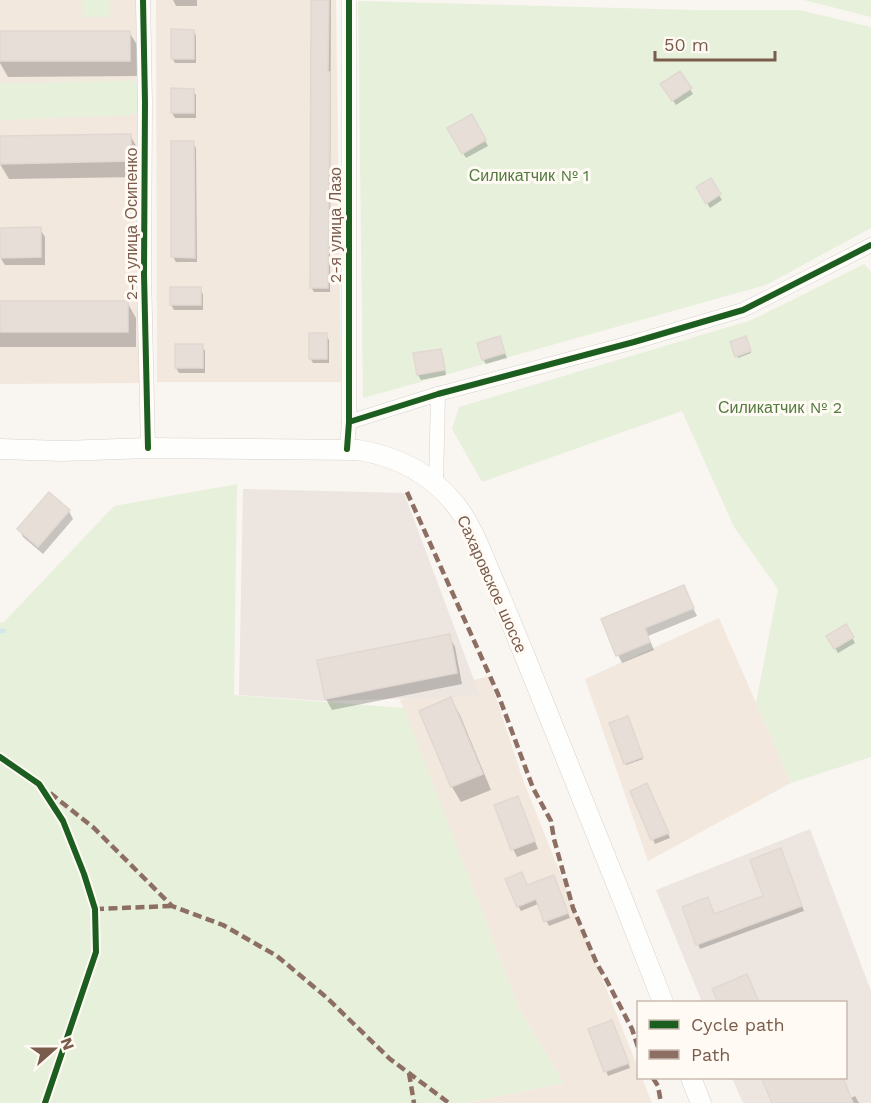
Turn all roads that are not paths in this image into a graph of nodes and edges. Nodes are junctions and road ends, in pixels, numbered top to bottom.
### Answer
1 (143, 0) edge
2 (349, 0) edge
3 (871, 245) edge
4 (438, 394) junction
5 (349, 422) junction
6 (148, 448) junction
7 (0, 449) edge
8 (347, 449) junction
9 (436, 484) junction
10 (663, 1001) edge
11 (692, 1079) edge
12 (701, 1103) edge

1 - 6 street, 2-я улица Осипенко
2 - 5 street, 2-я улица Лазо
3 - 4 street
4 - 5 street
4 - 9 street
5 - 8 street, 2-я улица Лазо
6 - 7 main road, Сахаровское шоссе
6 - 8 main road, Сахаровское шоссе
8 - 9 main road, Сахаровское шоссе
9 - 10 main road, Сахаровское шоссе
11 - 12 main road

